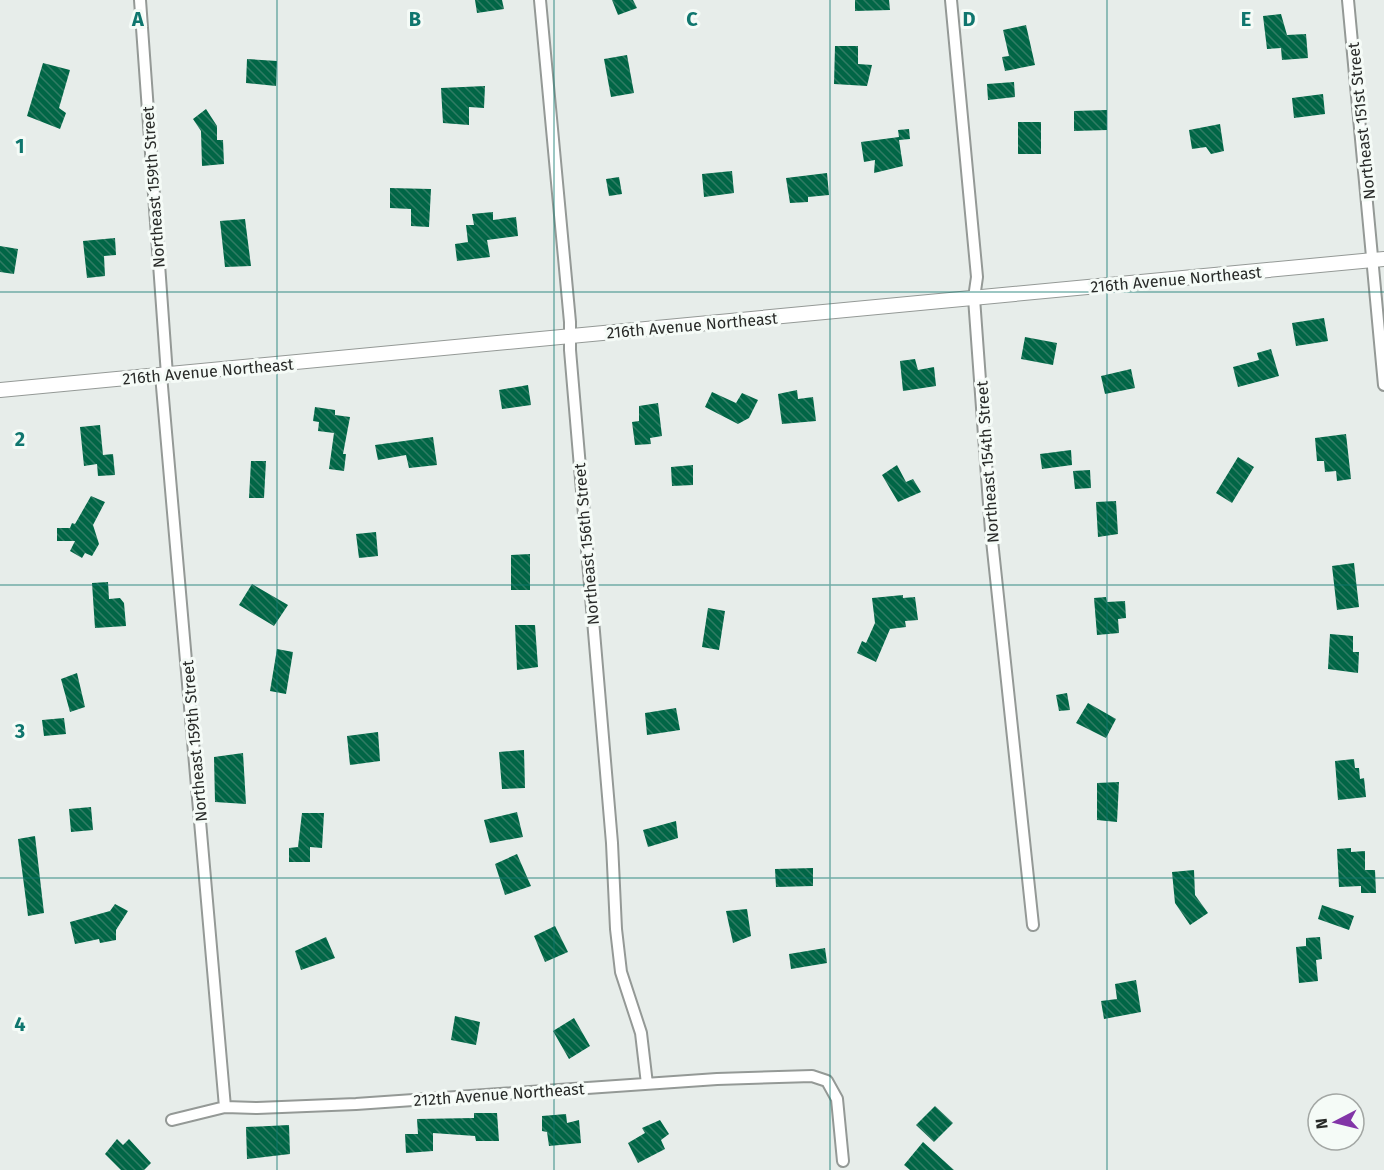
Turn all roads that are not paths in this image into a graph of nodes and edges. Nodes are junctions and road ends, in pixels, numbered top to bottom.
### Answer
1 (140, 0) edge
2 (540, 0) edge
3 (951, 0) edge
4 (1348, 0) edge
5 (1379, 259) edge
6 (974, 298) junction
7 (569, 336) junction
8 (164, 375) junction
9 (1384, 385) edge
10 (0, 390) edge
11 (1033, 925) dead end
12 (647, 1084) junction
13 (225, 1107) junction
14 (172, 1120) dead end
15 (843, 1161) dead end

1 - 8 street, Northeast 159th Street
2 - 7 street, Northeast 156th Street
3 - 6 street, Northeast 154th Street
4 - 5 street, Northeast 151st Street
5 - 6 street, 216th Avenue Northeast
5 - 9 street, Northeast 151st Street
6 - 7 street, 216th Avenue Northeast
6 - 11 street, Northeast 154th Street
7 - 8 street, 216th Avenue Northeast
7 - 12 street, Northeast 156th Street
8 - 10 street, 216th Avenue Northeast
8 - 13 street, Northeast 159th Street
12 - 13 street, 212th Avenue Northeast
12 - 15 street, 212th Avenue Northeast
13 - 14 street, 212th Avenue Northeast

